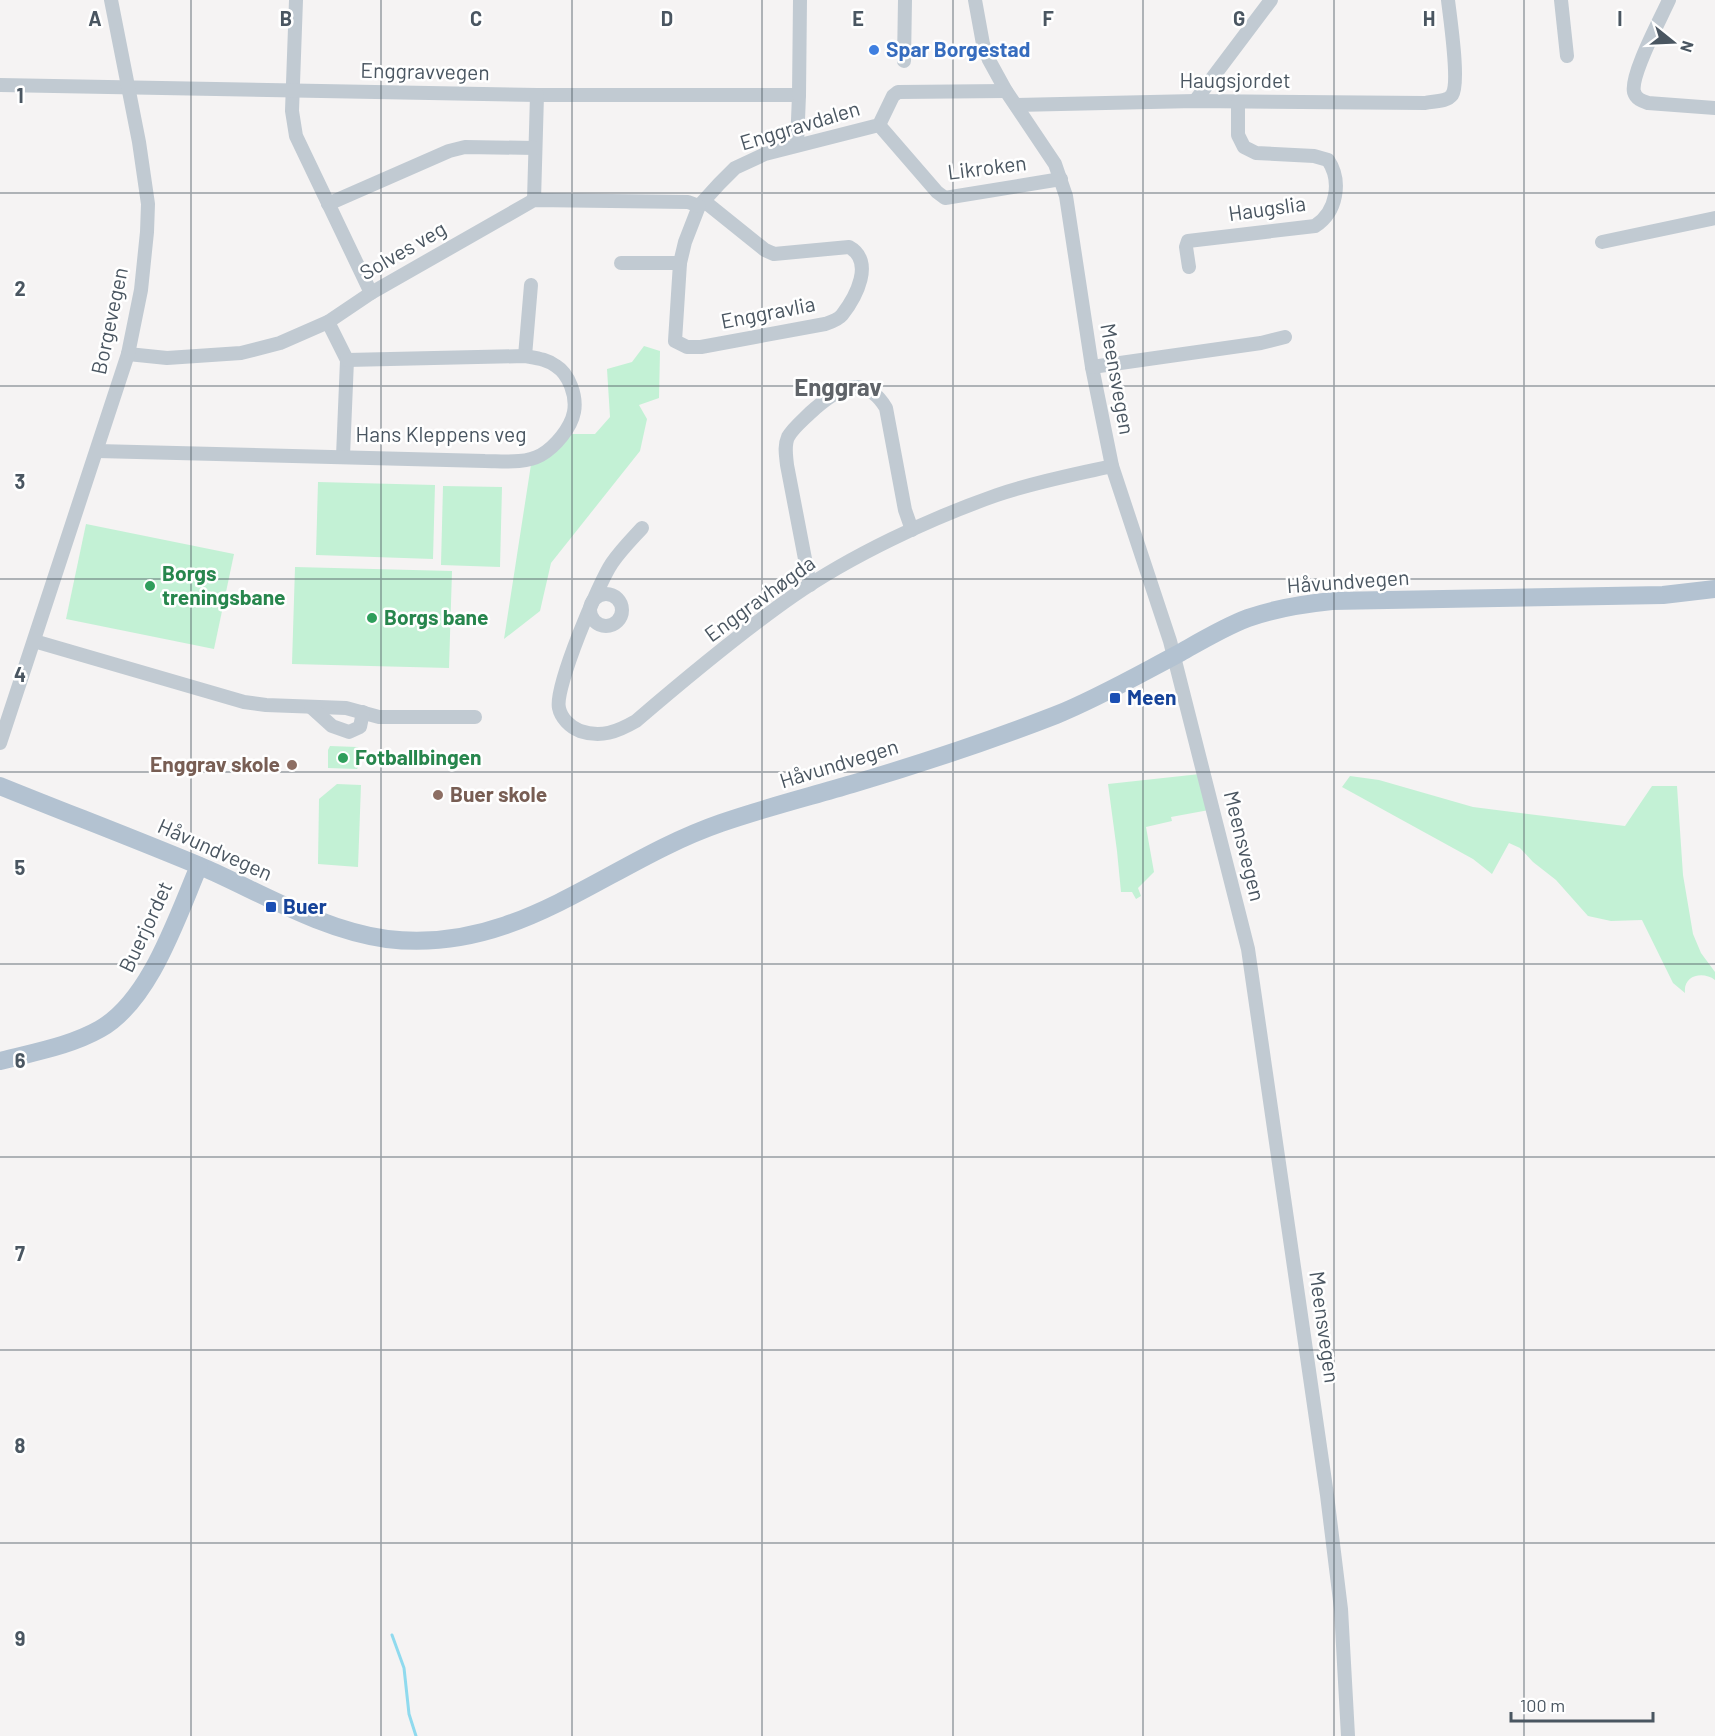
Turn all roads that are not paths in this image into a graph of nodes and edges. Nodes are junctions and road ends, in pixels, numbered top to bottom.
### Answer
1 (111, 0) edge
2 (296, 0) edge
3 (800, 0) edge
4 (905, 0) edge
5 (975, 0) edge
6 (1270, 0) edge
7 (1448, 0) edge
8 (1561, 0) edge
9 (1669, 0) edge
10 (1567, 56) dead end
11 (904, 61) dead end
12 (0, 85) edge
13 (128, 87) junction
14 (294, 91) junction
15 (1006, 91) junction
16 (537, 95) junction
17 (799, 95) junction
18 (1195, 101) junction
19 (1238, 102) junction
20 (1016, 105) junction
21 (1715, 108) edge
22 (879, 124) junction
23 (797, 145) junction
24 (535, 148) junction
25 (1061, 179) junction
26 (534, 200) junction
27 (328, 204) junction
28 (702, 204) junction
29 (1715, 218) edge
30 (1602, 242) dead end
31 (621, 263) dead end
32 (680, 263) junction
33 (1189, 267) dead end
34 (531, 285) dead end
35 (371, 293) junction
36 (328, 322) junction
37 (1285, 337) dead end
38 (675, 341) joint
39 (128, 354) junction
40 (525, 356) junction
41 (347, 360) junction
42 (1092, 367) junction
43 (97, 451) junction
44 (343, 456) junction
45 (1112, 466) junction
46 (642, 528) dead end
47 (912, 530) junction
48 (810, 585) junction
49 (1715, 589) edge
50 (34, 641) junction
51 (1174, 656) junction
52 (311, 707) junction
53 (475, 717) dead end
54 (362, 718) junction
55 (0, 743) edge
56 (0, 786) edge
57 (199, 866) junction
58 (0, 1061) edge
59 (1348, 1736) edge

1 - 13 street, Borgevegen
2 - 14 street
3 - 17 street
4 - 11 street
5 - 15 street, Meensvegen
6 - 18 street
7 - 19 street, Haugsjordet
8 - 10 street
9 - 21 street
12 - 13 street, Enggravvegen
13 - 14 street, Enggravvegen
13 - 39 street, Borgevegen
14 - 16 street, Enggravvegen
14 - 27 street
15 - 20 street, Meensvegen
15 - 22 street, Enggravdalen
16 - 17 street, Enggravvegen
16 - 24 street
17 - 23 street
18 - 19 street, Haugsjordet
18 - 20 street, Haugsjordet
19 - 33 street, Haugslia
20 - 25 street, Meensvegen
22 - 23 street, Enggravdalen
22 - 25 street, Likroken
23 - 28 street, Enggravdalen
24 - 26 street
24 - 27 street
25 - 42 street, Meensvegen
26 - 28 street
26 - 35 street, Solves veg
27 - 35 street
28 - 32 street, Enggravdalen
28 - 38 street, Enggravlia
29 - 30 street
31 - 32 street
32 - 38 street, Enggravdalen
34 - 40 street
35 - 36 street, Solves veg
36 - 39 street, Solves veg
36 - 41 street, Hans Kleppens veg
37 - 42 street
39 - 43 street, Borgevegen
40 - 41 street, Hans Kleppens veg
40 - 44 street, Hans Kleppens veg
41 - 44 street, Hans Kleppens veg
42 - 45 street, Meensvegen
43 - 44 street, Hans Kleppens veg
43 - 50 street, Borgevegen
45 - 47 street, Enggravhøgda
45 - 51 street, Meensvegen
46 - 48 street, Enggravhøgda
47 - 48 street, Enggravhøgda
47 - 48 street
49 - 51 main road, Håvundvegen
50 - 52 street
50 - 55 street, Borgevegen
51 - 57 main road, Håvundvegen
51 - 59 street, Meensvegen
52 - 54 street
52 - 54 street
53 - 54 street
56 - 57 main road, Håvundvegen
57 - 58 main road, Buerjordet

